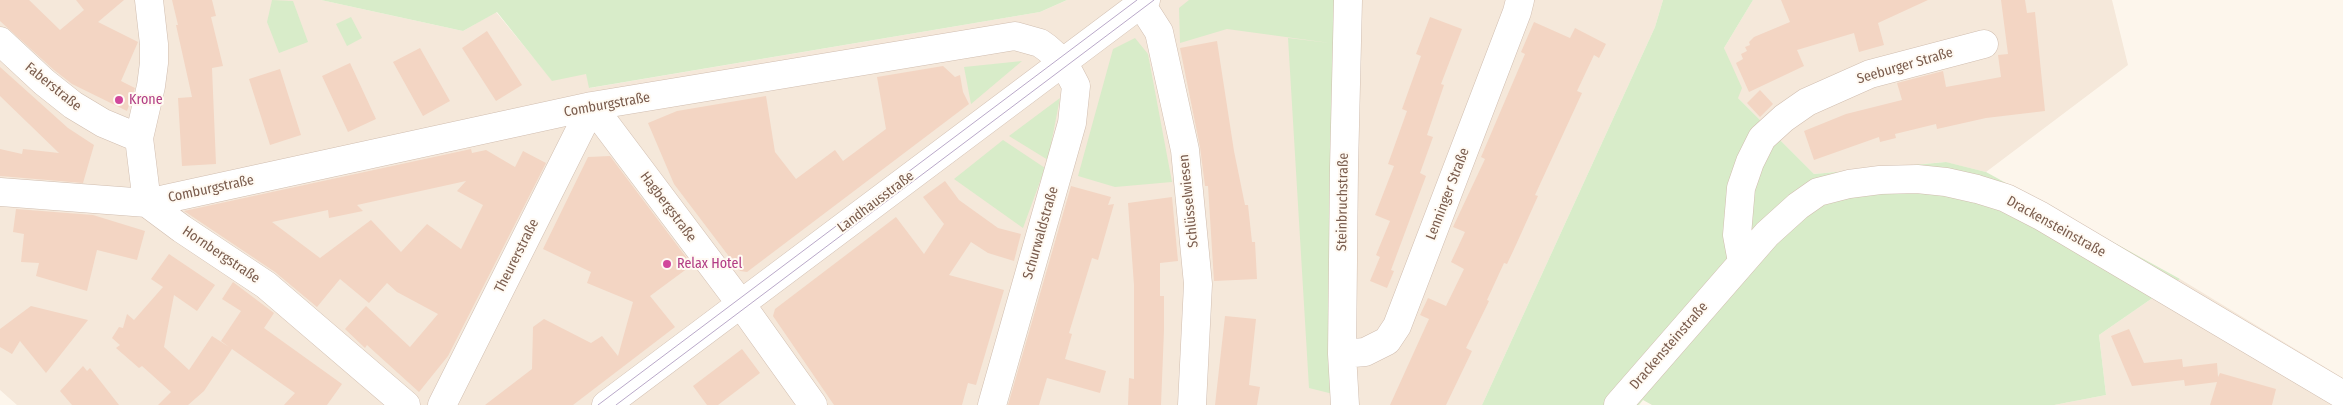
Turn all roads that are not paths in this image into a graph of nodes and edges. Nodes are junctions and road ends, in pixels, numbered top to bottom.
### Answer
1 (149, 0) edge
2 (1348, 0) edge
3 (1520, 0) edge
4 (1144, 2) edge
5 (0, 41) edge
6 (1984, 44) dead end
7 (1064, 63) junction
8 (592, 106) junction
9 (140, 138) junction
10 (0, 192) edge
11 (148, 203) junction
12 (1742, 262) junction
13 (740, 303) junction
14 (1342, 354) junction
15 (2343, 395) edge
16 (406, 405) edge
17 (442, 405) edge
18 (606, 405) edge
19 (813, 405) edge
20 (992, 405) edge
21 (1192, 405) edge
22 (1344, 405) edge
23 (1618, 405) edge

1 - 9 street
2 - 14 street, Steinbruchstraße
3 - 14 street, Lenninger Straße
4 - 7 street, Landhausstraße
4 - 21 street, Schlüsselwiesen
5 - 9 street, Faberstraße
6 - 12 street, Seeburger Straße
7 - 8 street, Comburgstraße
7 - 13 street, Landhausstraße
7 - 20 street, Schurwaldstraße
8 - 11 street, Comburgstraße
8 - 13 street, Hagbergstraße
8 - 17 street, Theurerstraße
9 - 11 street
10 - 11 street
11 - 16 street, Hornbergstraße
12 - 15 street, Drackensteinstraße
12 - 23 street, Drackensteinstraße
13 - 18 street, Landhausstraße
13 - 19 street, Hagbergstraße
14 - 22 street, Steinbruchstraße

